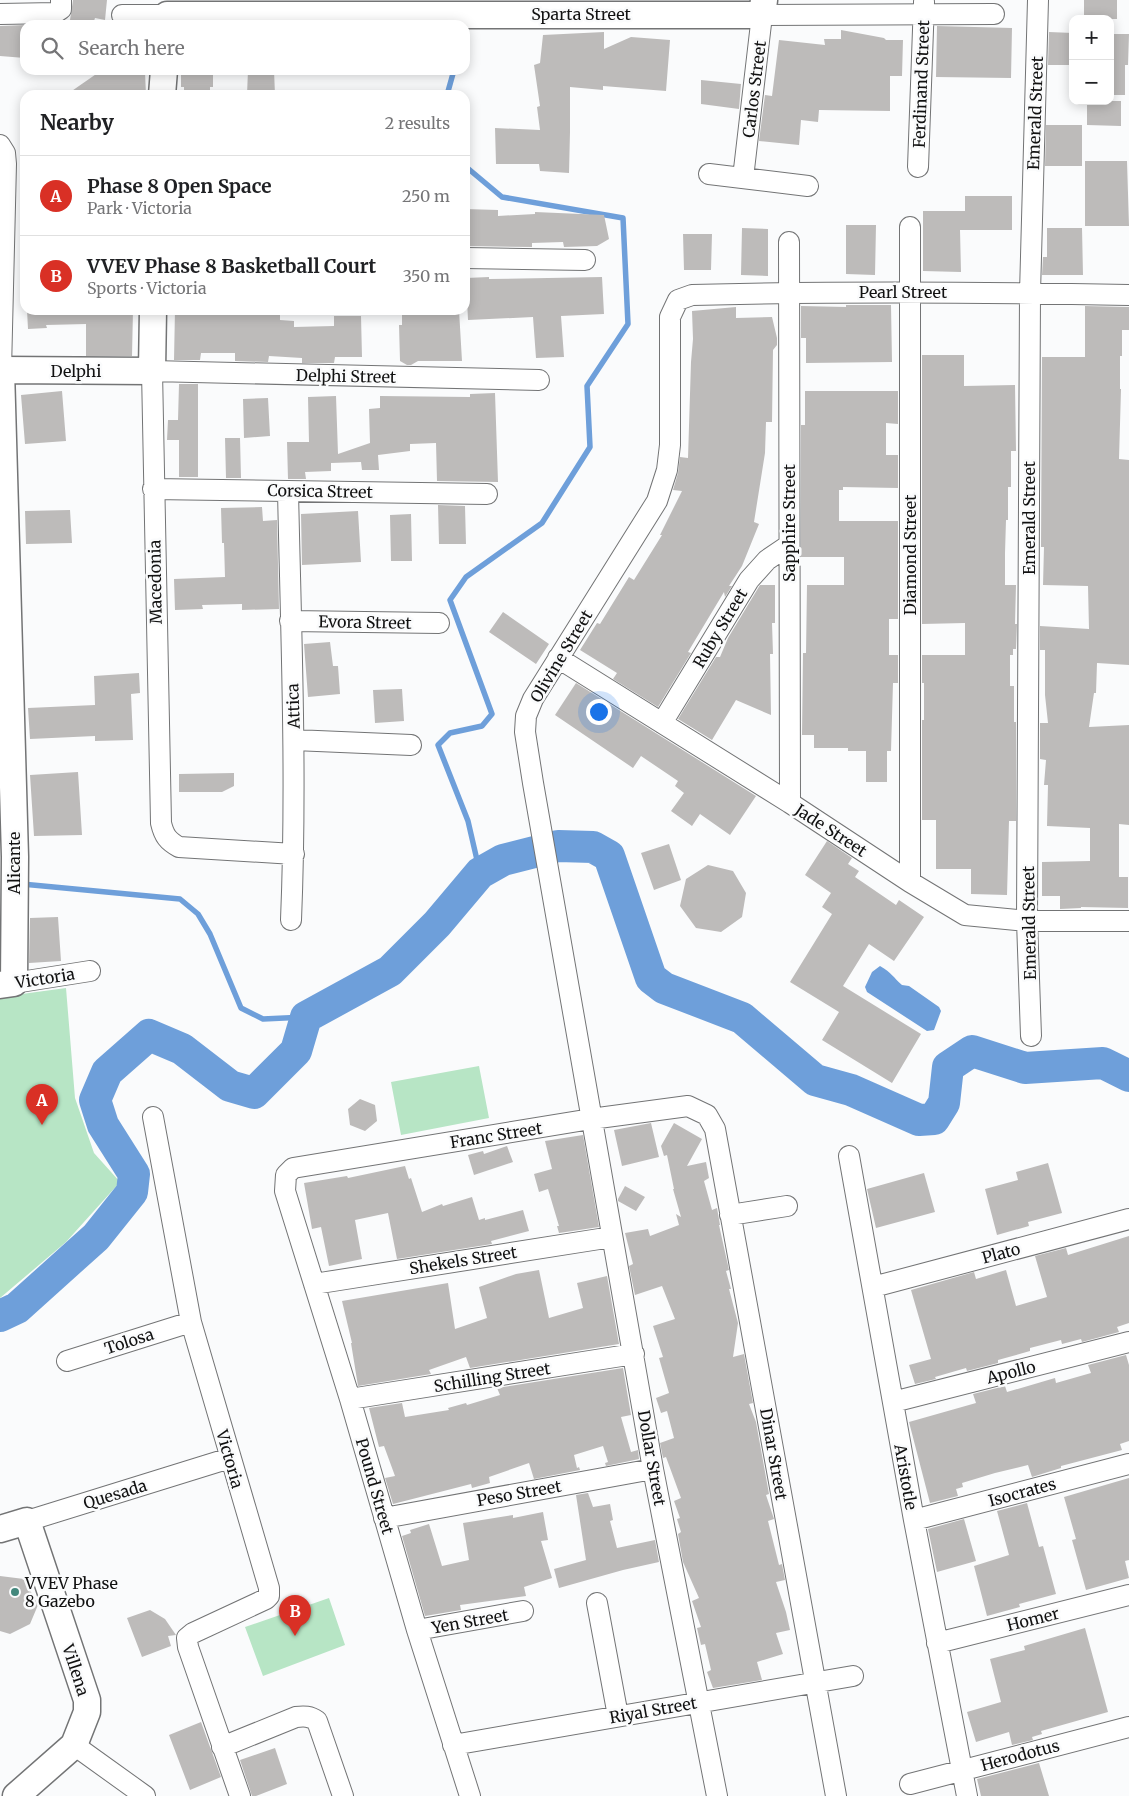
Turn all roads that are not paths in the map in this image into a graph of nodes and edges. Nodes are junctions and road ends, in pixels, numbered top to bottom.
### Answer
1 (62, 0) edge
2 (1038, 0) edge
3 (517, 7) edge
4 (637, 7) edge
5 (923, 7) edge
6 (763, 8) edge
7 (0, 14) edge
8 (179, 14) edge
9 (994, 14) dead end
10 (122, 15) dead end
11 (164, 75) edge
12 (162, 90) edge
13 (0, 144) edge
14 (918, 167) dead end
15 (708, 174) dead end
16 (743, 178) junction
17 (808, 186) dead end
18 (910, 228) dead end
19 (789, 242) dead end
20 (470, 258) edge
21 (585, 260) dead end
22 (788, 292) junction
23 (911, 292) junction
24 (1030, 293) junction
25 (1129, 295) edge
26 (678, 300) joint
27 (153, 315) edge
28 (1, 370) edge
29 (152, 371) junction
30 (539, 380) dead end
31 (153, 489) junction
32 (288, 491) junction
33 (487, 494) dead end
34 (789, 544) junction
35 (290, 621) junction
36 (439, 622) dead end
37 (558, 658) junction
38 (662, 723) junction
39 (294, 740) junction
40 (411, 745) dead end
41 (790, 803) junction
42 (294, 854) junction
43 (910, 882) junction
44 (291, 920) dead end
45 (1129, 921) edge
46 (1028, 922) junction
47 (90, 971) dead end
48 (7, 984) edge
49 (1031, 1036) dead end
50 (707, 1115) joint
51 (153, 1117) dead end
52 (591, 1119) junction
53 (850, 1156) dead end
54 (286, 1175) joint
55 (787, 1206) dead end
56 (730, 1215) junction
57 (1129, 1219) edge
58 (612, 1237) junction
59 (314, 1284) junction
60 (873, 1287) junction
61 (191, 1322) junction
62 (1129, 1342) edge
63 (634, 1354) junction
64 (67, 1361) dead end
65 (350, 1399) junction
66 (893, 1402) junction
67 (230, 1458) junction
68 (1129, 1464) edge
69 (653, 1469) junction
70 (384, 1518) junction
71 (914, 1520) junction
72 (11, 1525) edge
73 (1129, 1595) edge
74 (597, 1603) dead end
75 (523, 1611) dead end
76 (417, 1630) junction
77 (937, 1643) junction
78 (853, 1676) dead end
79 (816, 1682) junction
80 (698, 1703) junction
81 (618, 1716) junction
82 (1129, 1727) edge
83 (74, 1745) junction
84 (453, 1745) junction
85 (222, 1747) junction
86 (963, 1770) junction
87 (910, 1784) dead end
88 (16, 1796) edge
89 (146, 1796) edge
90 (240, 1796) edge
91 (343, 1796) edge
92 (470, 1796) edge
93 (717, 1796) edge
94 (836, 1796) edge
95 (967, 1796) edge

1 - 7 street
2 - 24 street, Emerald Street
3 - 4 street, Sparta Street
3 - 8 street, Sparta Street
4 - 6 street, Sparta Street
5 - 6 street, Sparta Street
5 - 9 street, Sparta Street
5 - 14 street, Ferdinand Street
6 - 16 street, Carlos Street
8 - 10 street
11 - 12 street
13 - 28 street, Alicante
15 - 16 street
16 - 17 street
18 - 23 street, Diamond Street
19 - 22 street, Sapphire Street
20 - 21 street
22 - 23 street, Pearl Street
22 - 26 street, Pearl Street
22 - 34 street, Sapphire Street
23 - 24 street, Pearl Street
23 - 43 street, Diamond Street
24 - 25 street, Pearl Street
24 - 46 street, Emerald Street
26 - 37 street, Olivine Street
27 - 29 street, Macedonia
28 - 29 street, Delphi
28 - 48 street, Alicante
29 - 30 street, Delphi Street
29 - 31 street, Macedonia
31 - 32 street, Corsica Street
31 - 42 street, Macedonia
32 - 33 street, Corsica Street
32 - 35 street, Attica
34 - 38 street, Ruby Street
34 - 41 street, Sapphire Street
35 - 36 street, Evora Street
35 - 39 street, Attica
37 - 38 street, Jade Street
37 - 52 street, Olivine Street
38 - 41 street, Jade Street
39 - 40 street
39 - 42 street, Attica
41 - 43 street, Jade Street
42 - 44 street, Attica
43 - 46 street, Jade Street
45 - 46 street, Jade Street
46 - 49 street, Emerald Street
47 - 48 street, Victoria
50 - 52 street, Franc Street
50 - 56 street, Dinar Street
51 - 61 street, Victoria
52 - 54 street, Franc Street
52 - 58 street, Dollar Street
53 - 60 street, Aristotle
54 - 59 street, Pound Street
55 - 56 street
56 - 79 street, Dinar Street
57 - 60 street, Plato
58 - 59 street, Shekels Street
58 - 63 street, Dollar Street
59 - 65 street, Pound Street
60 - 66 street, Aristotle
61 - 64 street, Tolosa
61 - 67 street, Victoria
62 - 66 street, Apollo
63 - 65 street, Schilling Street
63 - 69 street, Dollar Street
65 - 70 street, Pound Street
66 - 71 street, Aristotle
67 - 72 street, Quesada
67 - 85 street, Victoria
68 - 71 street, Isocrates
69 - 70 street, Peso Street
69 - 80 street, Dollar Street
70 - 76 street, Pound Street
71 - 77 street, Aristotle
72 - 83 street, Villena
73 - 77 street, Homer
74 - 81 street
75 - 76 street, Yen Street
76 - 84 street, Pound Street
77 - 86 street, Aristotle
78 - 79 street, Riyal Street
79 - 80 street, Riyal Street
79 - 94 street, Dinar Street
80 - 81 street, Riyal Street
80 - 93 street, Dollar Street
81 - 84 street, Riyal Street
82 - 86 street, Herodotus
83 - 88 street, Villena
83 - 89 street
84 - 92 street, Pound Street
85 - 90 street, Victoria
85 - 91 street
86 - 87 street, Herodotus
86 - 95 street, Aristotle

